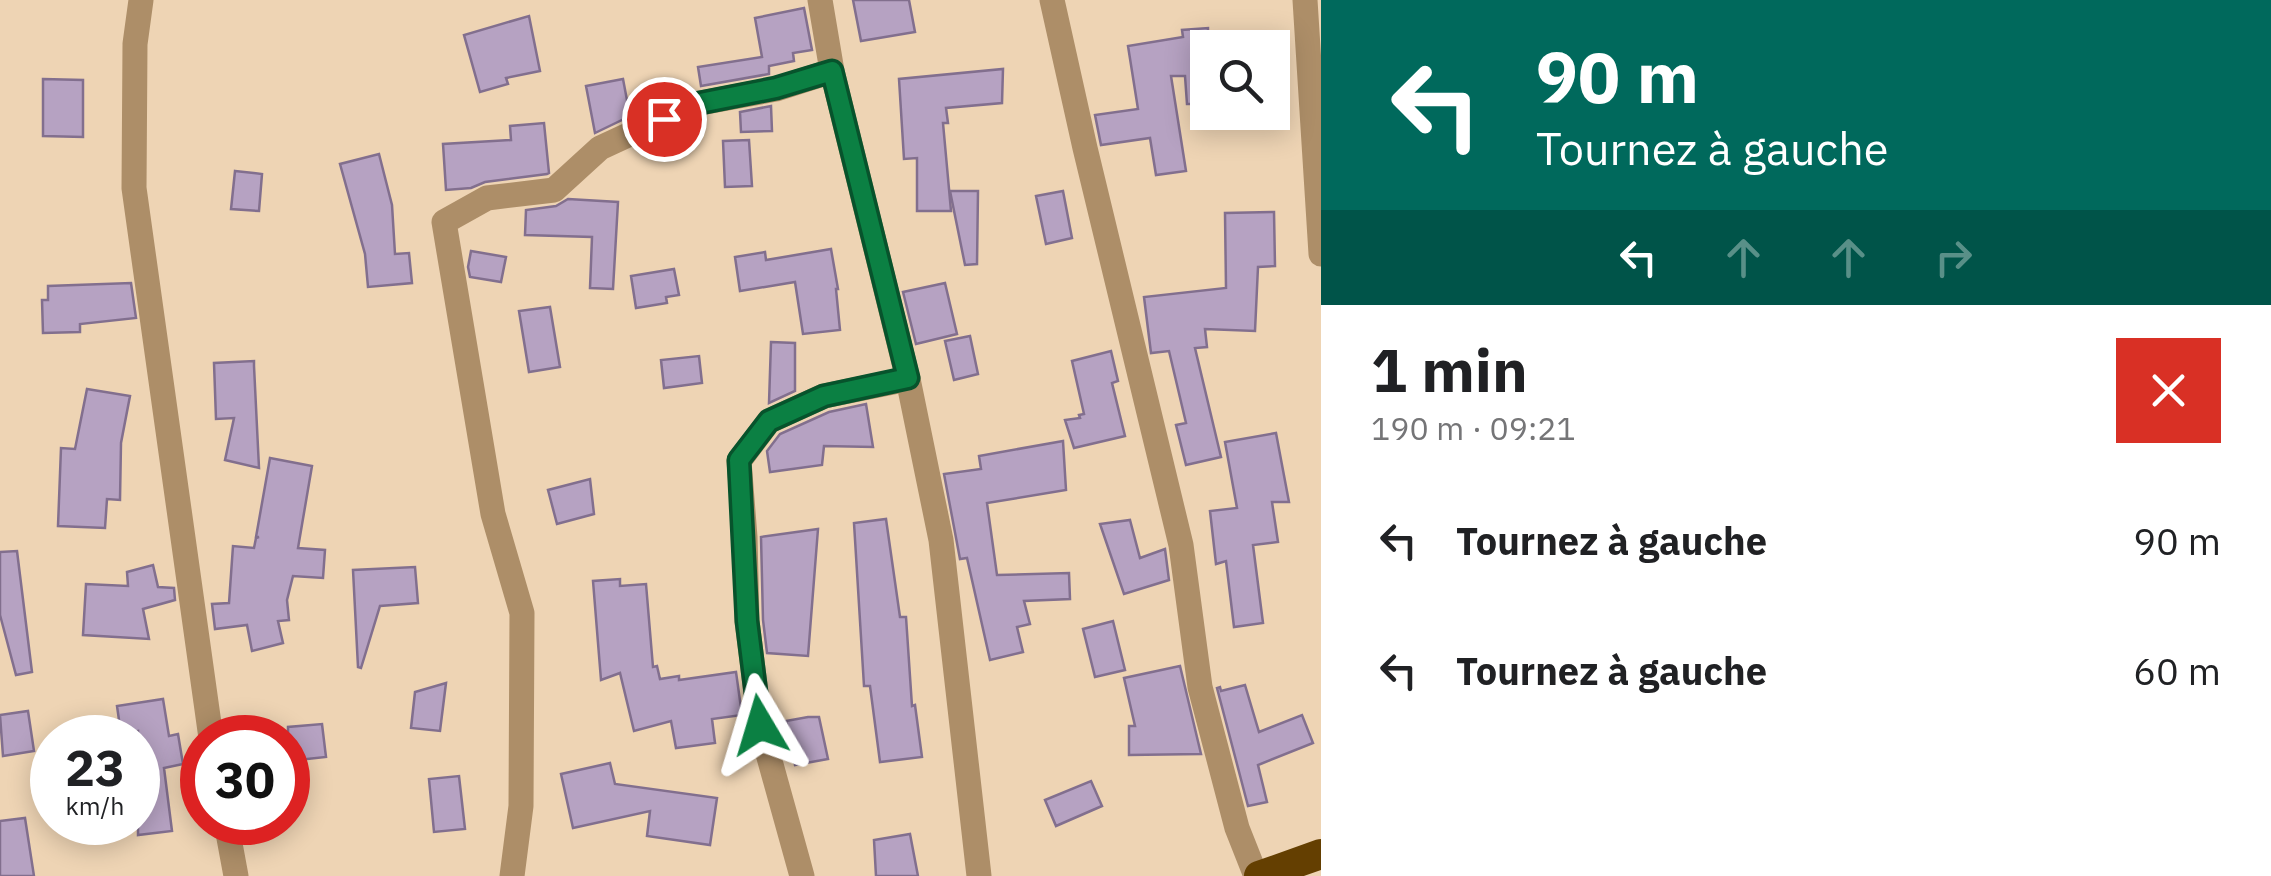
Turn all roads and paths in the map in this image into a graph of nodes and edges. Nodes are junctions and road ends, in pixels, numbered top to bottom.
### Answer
1 (141, 0) edge
2 (820, 0) edge
3 (1052, 0) edge
4 (1305, 0) edge
5 (832, 71) junction
6 (1321, 254) edge
7 (908, 378) junction
8 (209, 715) edge
9 (230, 845) edge
10 (1321, 854) edge
11 (236, 876) edge
12 (512, 876) edge
13 (802, 876) edge
14 (979, 876) edge
15 (1257, 876) edge

1 - 8 street
2 - 5 street
3 - 15 street
4 - 6 street
5 - 7 street
5 - 12 street
7 - 13 street
7 - 14 street
9 - 11 street
10 - 15 highway

